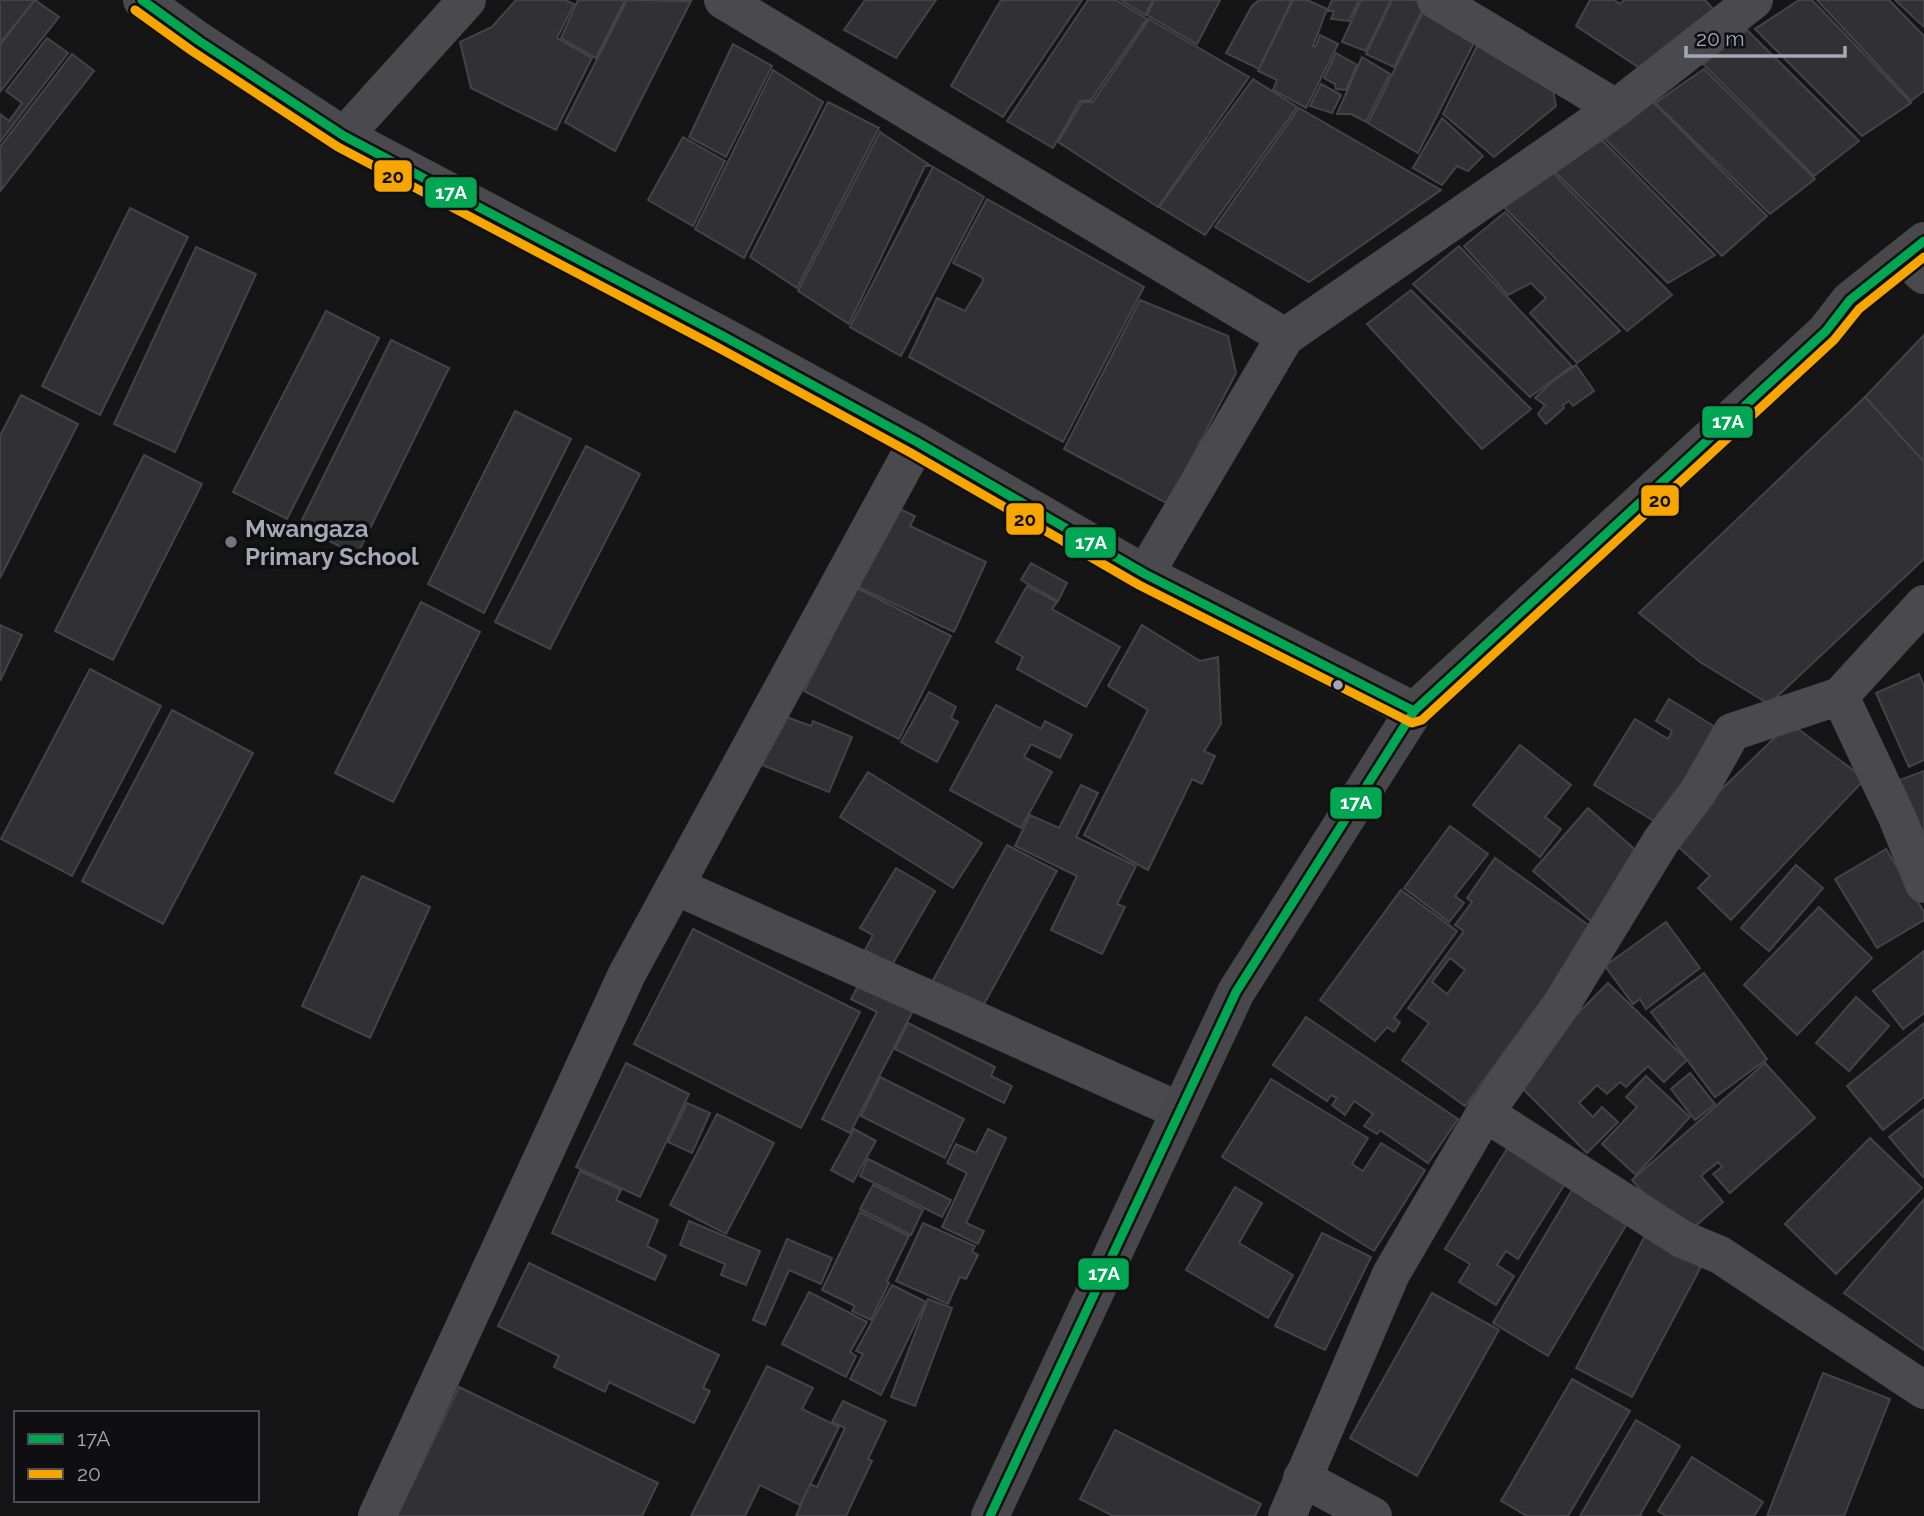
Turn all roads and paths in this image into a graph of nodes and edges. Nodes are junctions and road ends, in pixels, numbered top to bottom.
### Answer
1 (142, 0) edge
2 (467, 0) edge
3 (723, 0) edge
4 (1436, 0) edge
5 (1754, 0) edge
6 (1616, 108) junction
7 (344, 136) junction
8 (1917, 258) edge
9 (1285, 338) junction
10 (917, 442) junction
11 (1145, 574) junction
12 (1924, 604) edge
13 (1840, 696) junction
14 (1414, 711) junction
15 (1924, 884) edge
16 (675, 886) junction
17 (1181, 1111) junction
18 (1485, 1113) junction
19 (1924, 1390) edge
20 (1302, 1478) junction
21 (377, 1516) edge
22 (990, 1516) edge
23 (1287, 1516) edge
24 (1373, 1516) edge

1 - 7 street
2 - 7 street
3 - 9 street
4 - 6 street
5 - 6 street
6 - 9 street
7 - 10 street
8 - 14 main road
9 - 11 street
10 - 11 street
10 - 16 street
11 - 14 street
12 - 13 street
13 - 15 street
13 - 18 street
14 - 17 main road
16 - 17 street
16 - 21 street
17 - 22 main road
18 - 19 street
18 - 20 street
20 - 23 street
20 - 24 street

